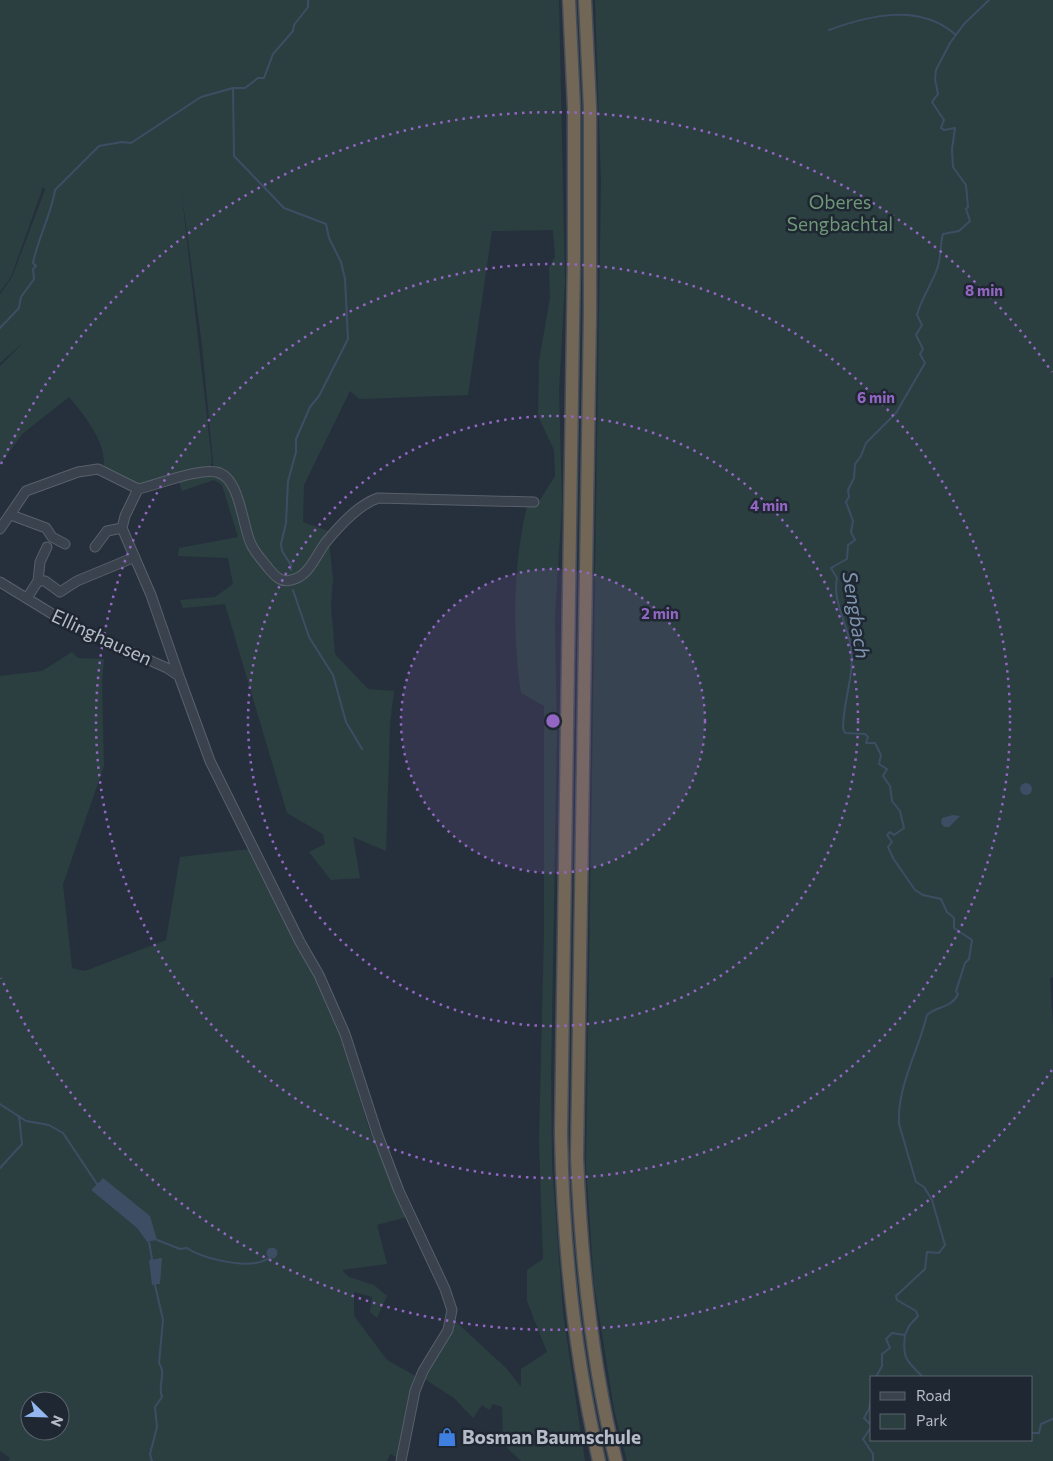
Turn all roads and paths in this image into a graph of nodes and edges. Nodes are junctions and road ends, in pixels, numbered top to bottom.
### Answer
1 (569, 0) edge
2 (585, 0) edge
3 (138, 489) junction
4 (534, 502) dead end
5 (11, 515) junction
6 (122, 528) junction
7 (0, 530) edge
8 (65, 544) dead end
9 (95, 546) dead end
10 (47, 547) dead end
11 (135, 558) junction
12 (38, 581) junction
13 (0, 582) edge
14 (27, 598) junction
15 (178, 676) junction
16 (401, 1461) edge
17 (599, 1461) edge
18 (616, 1461) edge

1 - 17 highway
2 - 18 highway
3 - 4 street
3 - 5 street
3 - 6 street
5 - 7 street
5 - 8 street
6 - 9 street
6 - 11 street, Ellinghausen
10 - 12 street
11 - 12 street, Ellinghausen
11 - 15 street, Ellinghausen
12 - 14 street
13 - 14 street, Ellinghausen
14 - 15 street, Ellinghausen
15 - 16 street, Ellinghausen

